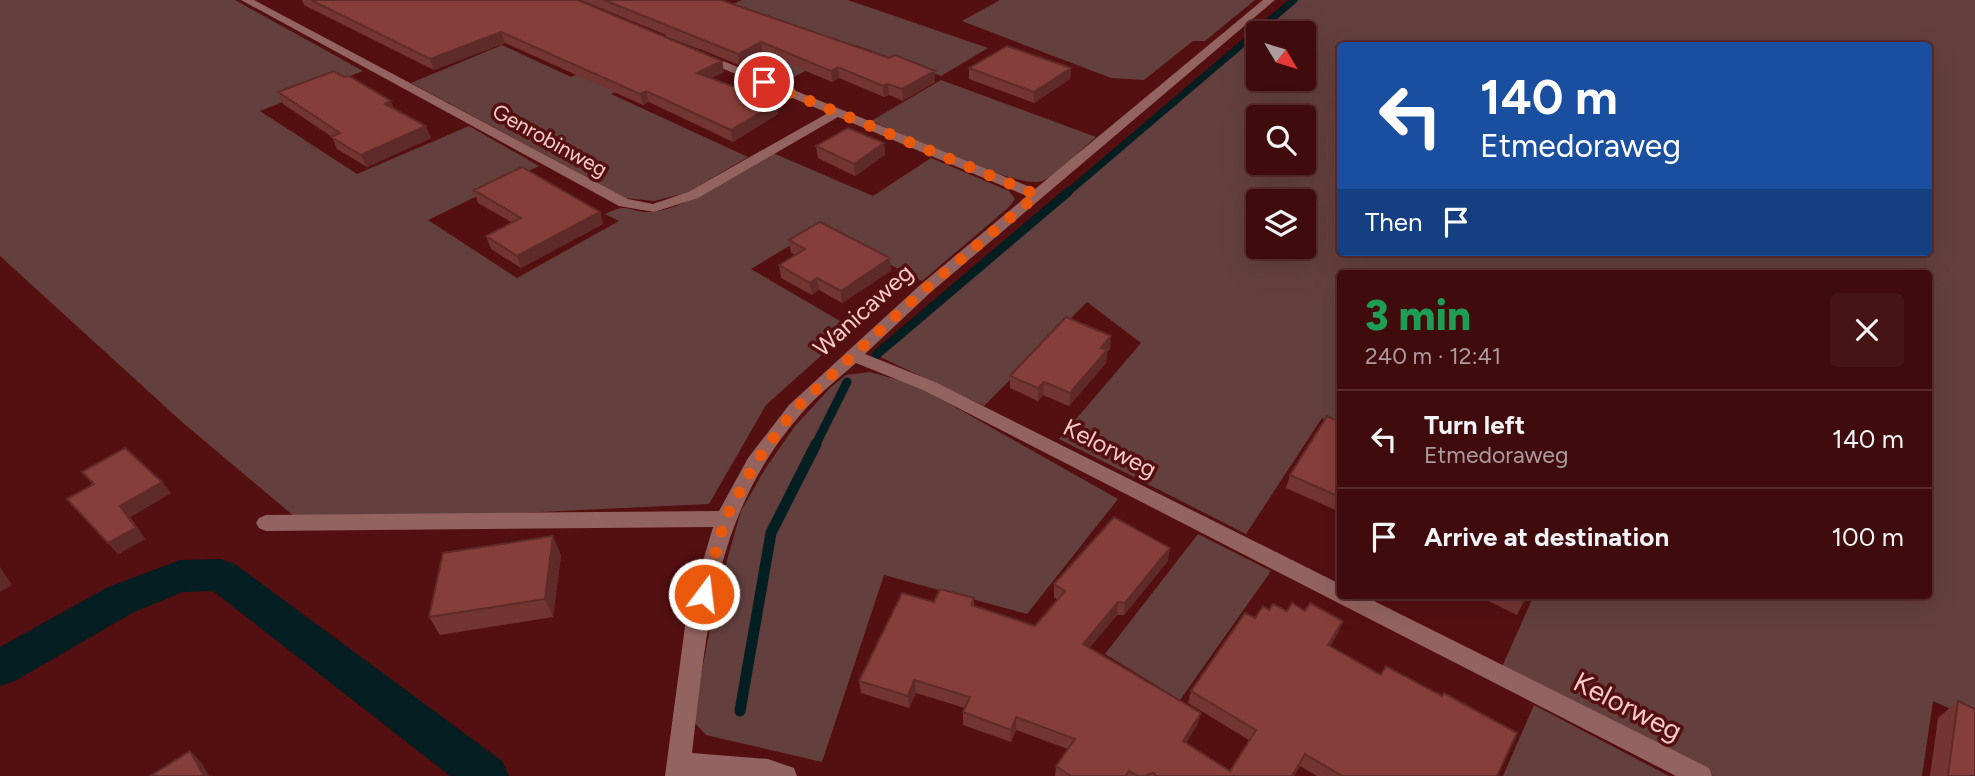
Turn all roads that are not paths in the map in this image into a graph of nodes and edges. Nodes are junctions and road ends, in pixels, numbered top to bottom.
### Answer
1 (246, 0) edge
2 (1270, 0) edge
3 (696, 53) edge
4 (838, 112) junction
5 (1037, 195) junction
6 (853, 355) junction
7 (725, 519) junction
8 (267, 523) dead end
9 (1337, 593) edge
10 (1349, 599) edge
11 (678, 769) edge
12 (785, 776) edge
13 (1700, 776) edge

1 - 4 street, Genrobinweg
2 - 5 street, Wanicaweg
3 - 4 street
4 - 5 street
5 - 6 street, Wanicaweg
6 - 7 street, Wanicaweg
6 - 9 street, Kelorweg
7 - 8 street
7 - 11 street, Wanicaweg
10 - 13 street, Kelorweg
11 - 12 street

